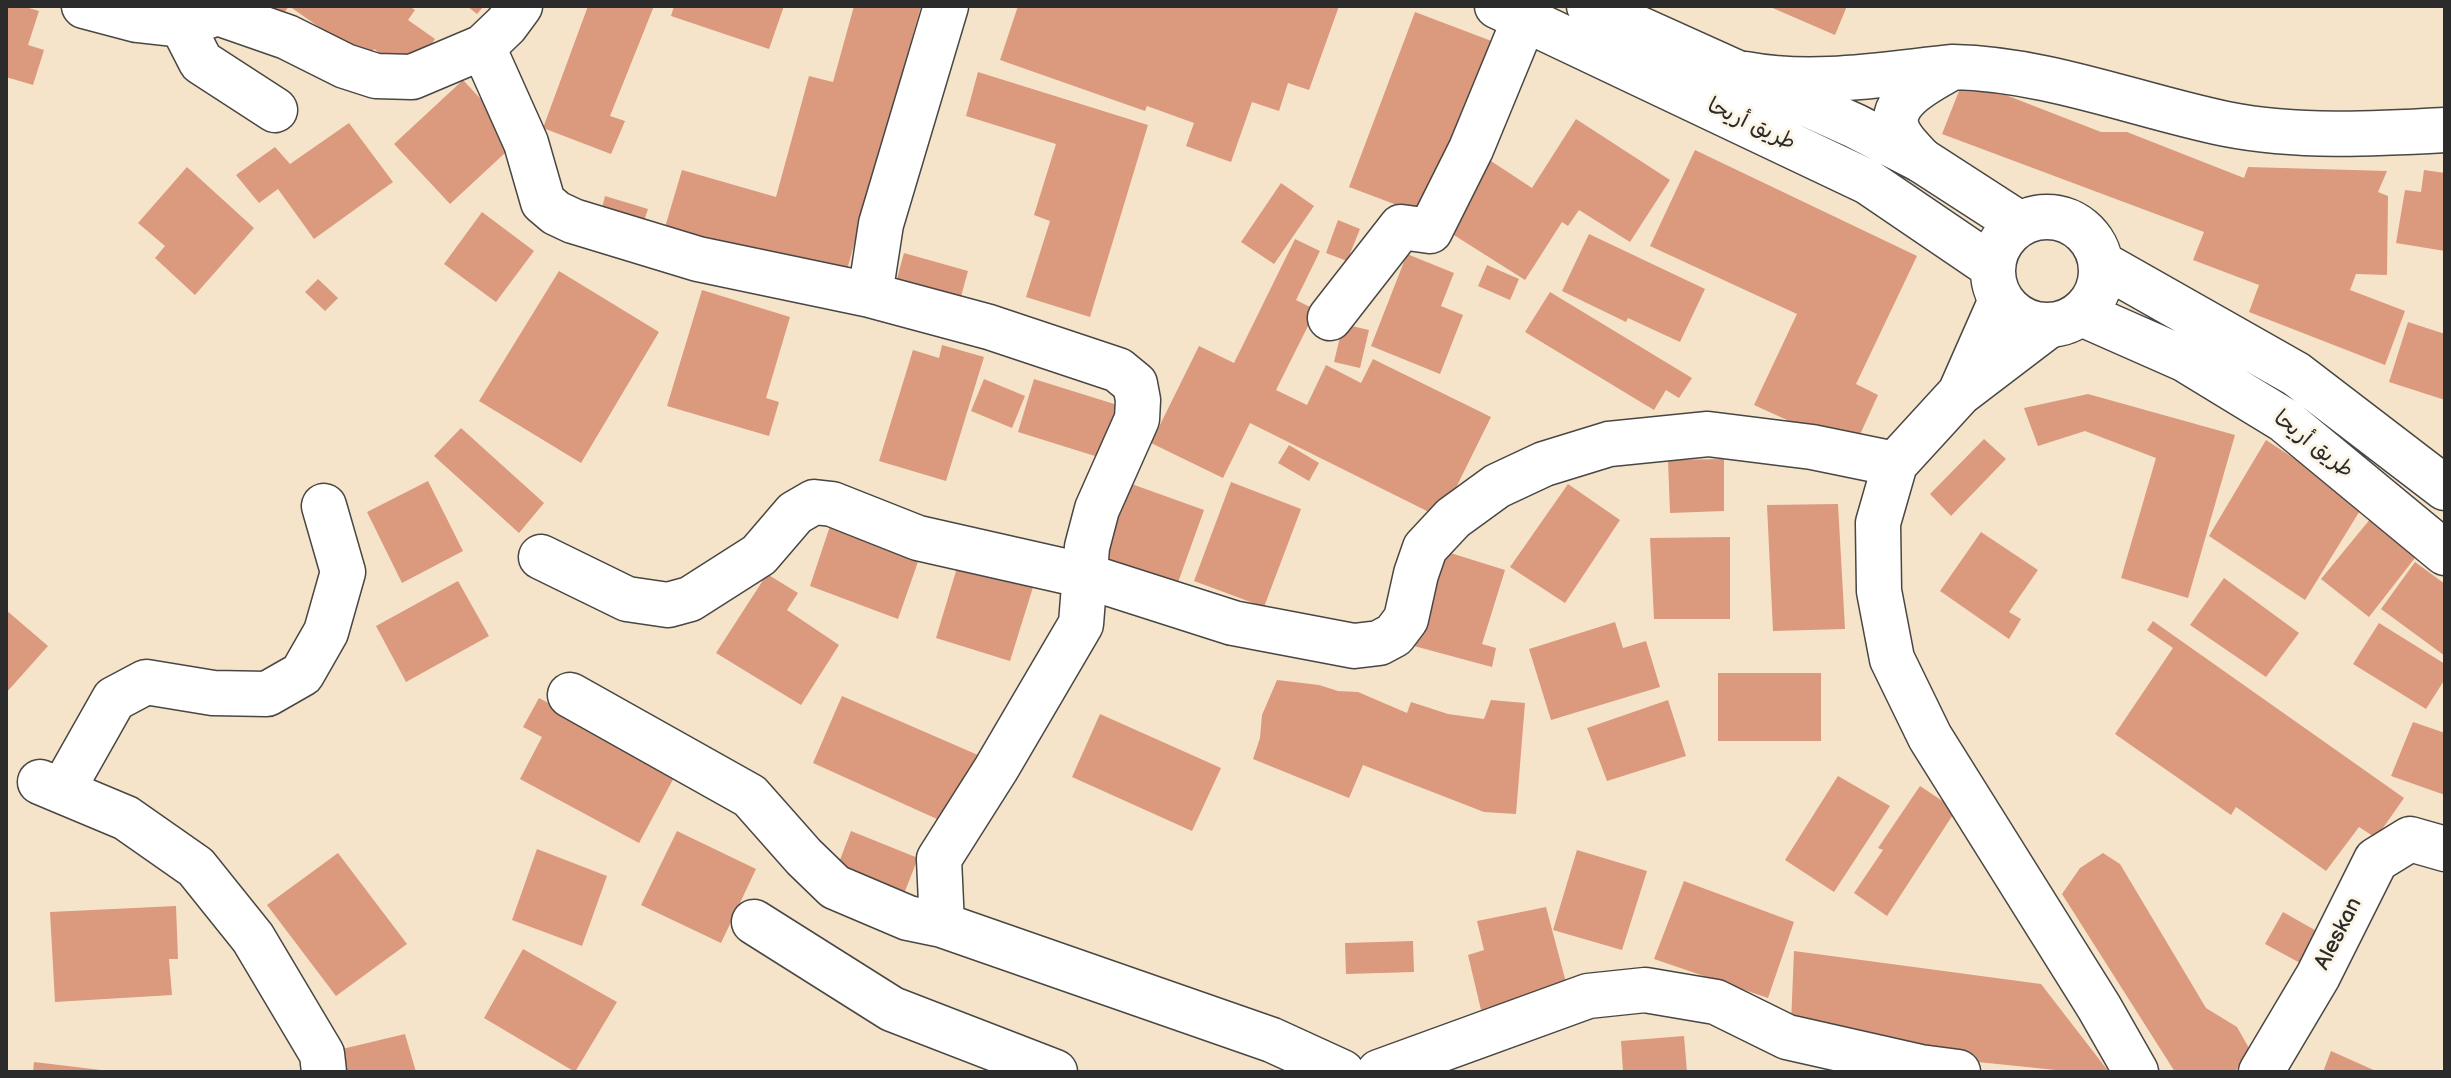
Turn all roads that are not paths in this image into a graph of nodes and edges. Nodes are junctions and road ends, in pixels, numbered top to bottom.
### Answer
1 (84, 6) edge
2 (520, 6) edge
3 (946, 6) edge
4 (1589, 6) edge
5 (1511, 12) edge
6 (182, 25) junction
7 (483, 47) junction
8 (1953, 67) junction
9 (1734, 72) junction
10 (275, 110) dead end
11 (2445, 130) edge
12 (1921, 160) junction
13 (2020, 224) junction
14 (2102, 264) junction
15 (1997, 283) junction
16 (870, 295) junction
17 (1330, 318) dead end
18 (2065, 320) junction
19 (1960, 393) junction
20 (1895, 464) junction
21 (2445, 488) edge
22 (324, 506) dead end
23 (2445, 553) edge
24 (541, 557) dead end
25 (1086, 576) junction
26 (570, 695) dead end
27 (2445, 849) edge
28 (754, 922) dead end
29 (942, 925) junction
30 (324, 1072) edge
31 (1055, 1072) edge
32 (1342, 1072) edge
33 (1379, 1072) edge
34 (1958, 1072) edge
35 (2136, 1072) edge
36 (2261, 1072) edge

1 - 6 street
2 - 7 street
3 - 16 street
4 - 9 street, طريق أريحا
5 - 15 street, طريق أريحا
5 - 17 street
6 - 7 street
6 - 10 street
7 - 16 street
8 - 9 street
8 - 11 street
8 - 12 street
9 - 12 street, طريق أريحا
12 - 13 street, طريق أريحا
13 - 14 street
13 - 15 street
14 - 18 street
14 - 21 street, طريق أريحا
15 - 18 street
15 - 19 street
16 - 25 street
18 - 19 street
18 - 23 street, طريق أريحا
19 - 20 street
20 - 25 street
20 - 35 street
22 - 30 street
24 - 25 street
25 - 29 street
26 - 29 street
27 - 36 street, Aleskan
28 - 31 street
29 - 32 street
33 - 34 street

